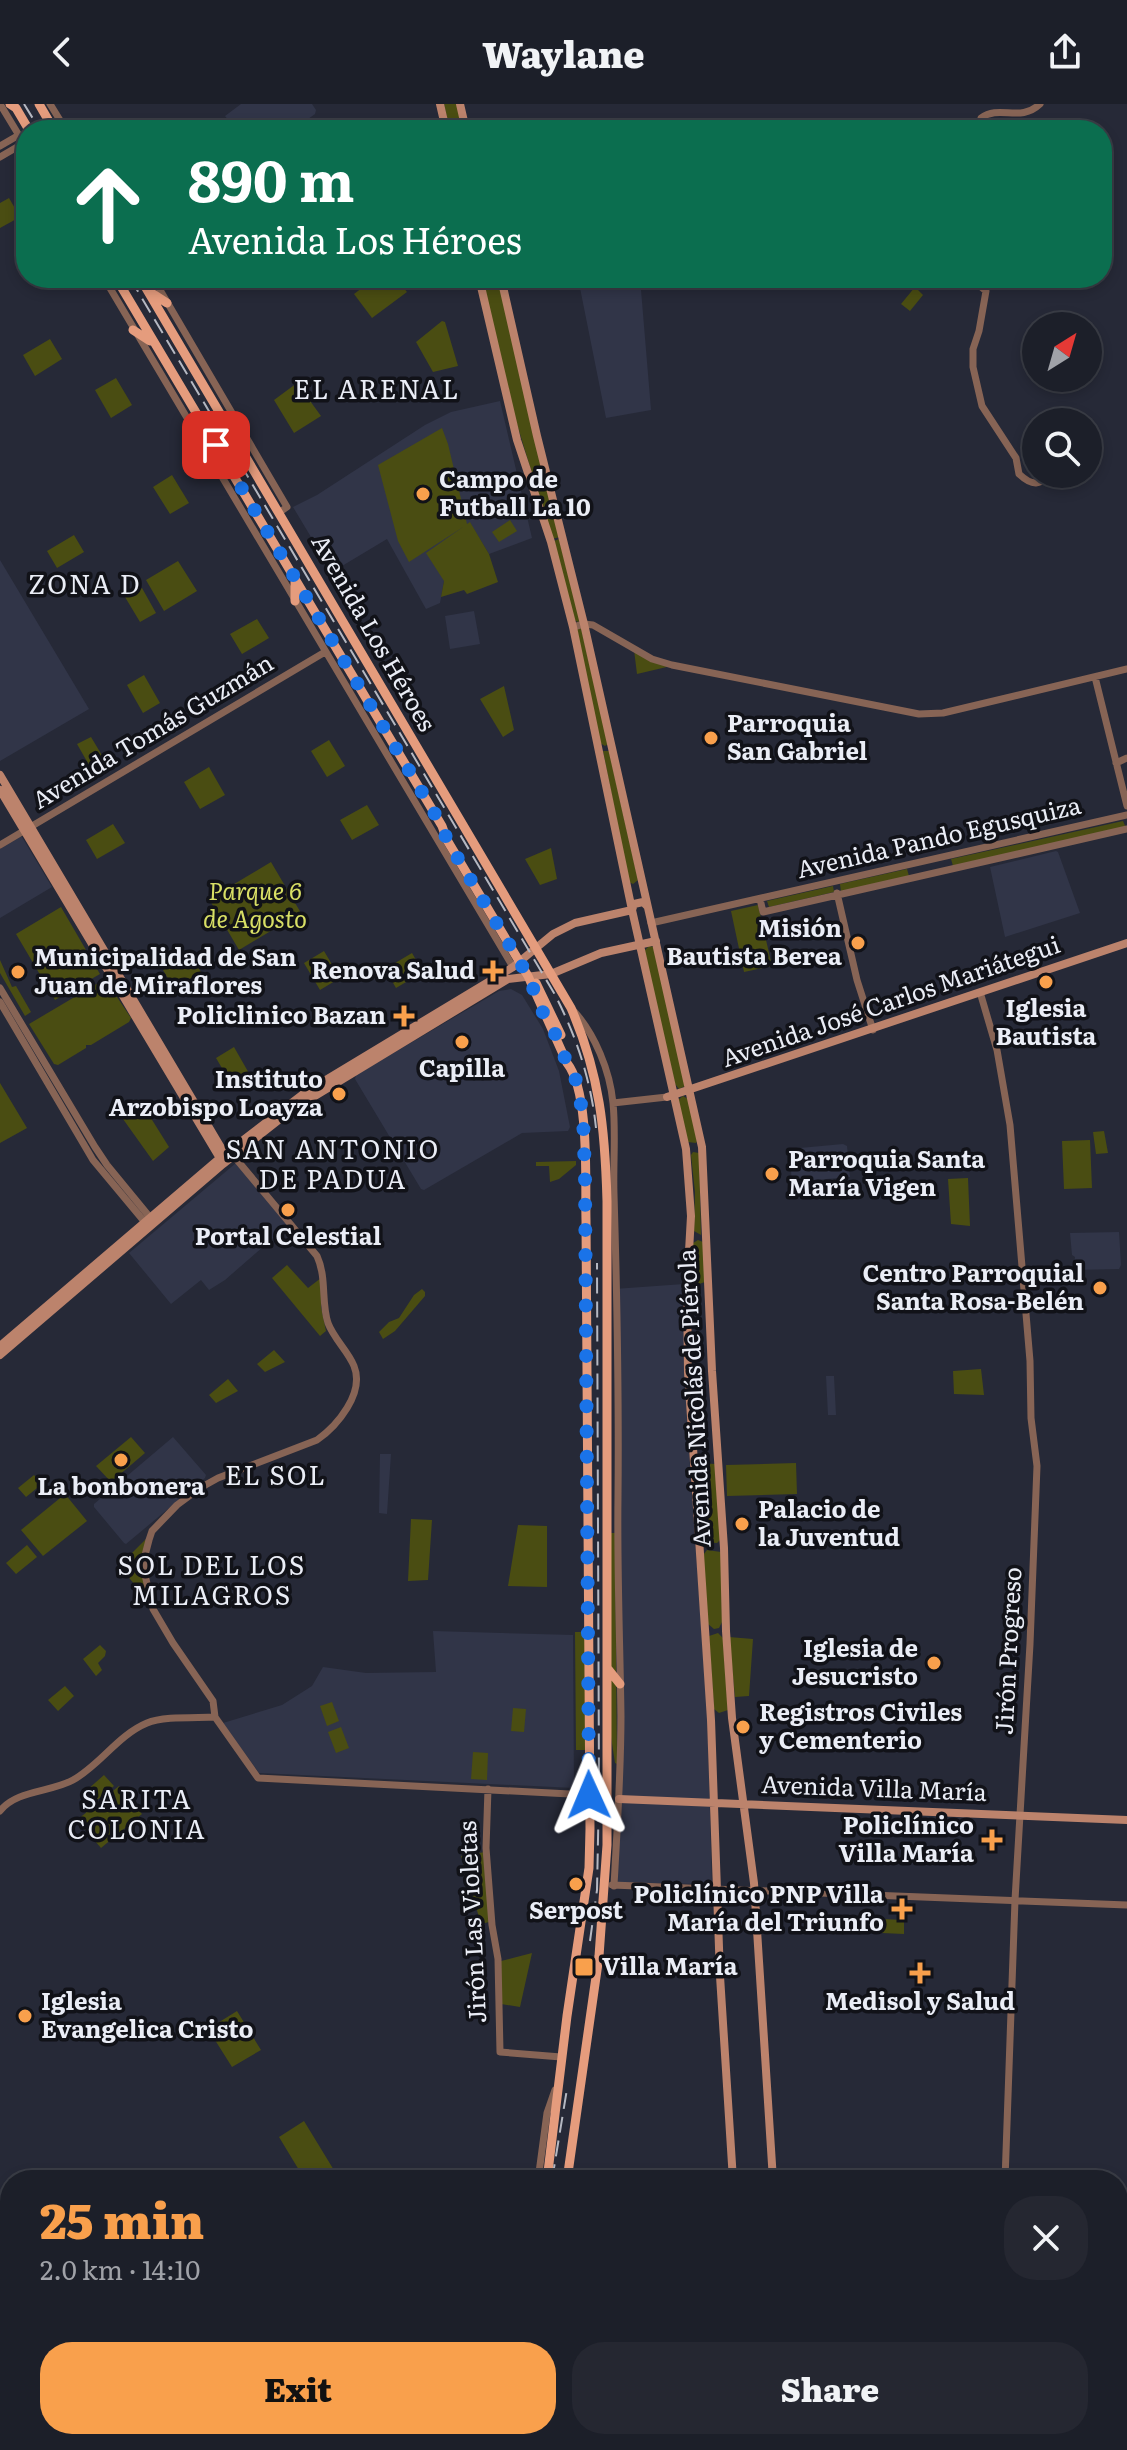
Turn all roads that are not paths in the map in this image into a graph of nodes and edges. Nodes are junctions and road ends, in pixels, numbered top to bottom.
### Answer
1 (0, 104) edge
2 (1040, 104) edge
3 (981, 120) edge
4 (16, 123) edge
5 (110, 288) edge
6 (122, 288) edge
7 (159, 288) edge
8 (481, 288) edge
9 (503, 288) edge
10 (983, 288) edge
11 (148, 290) joint
12 (167, 303) junction
13 (133, 330) junction
14 (154, 344) junction
15 (1022, 476) edge
16 (283, 509) junction
17 (295, 579) junction
18 (295, 601) junction
19 (584, 624) junction
20 (573, 627) junction
21 (325, 652) junction
22 (1127, 669) edge
23 (1095, 677) junction
24 (1127, 758) edge
25 (1116, 763) junction
26 (0, 775) edge
27 (403, 781) junction
28 (419, 788) junction
29 (0, 790) edge
30 (1127, 806) edge
31 (1127, 815) edge
32 (442, 826) junction
33 (28, 829) junction
34 (1127, 829) edge
35 (0, 845) edge
36 (455, 852) junction
37 (452, 864) junction
38 (834, 882) junction
39 (643, 885) junction
40 (628, 889) junction
41 (837, 895) junction
42 (760, 899) junction
43 (511, 906) junction
44 (647, 907) junction
45 (632, 910) junction
46 (652, 926) junction
47 (637, 934) junction
48 (656, 941) junction
49 (509, 943) junction
50 (1127, 943) edge
51 (640, 945) junction
52 (535, 947) junction
53 (519, 962) junction
54 (550, 972) junction
55 (528, 976) junction
56 (0, 988) edge
57 (483, 989) junction
58 (980, 992) junction
59 (542, 1000) junction
60 (0, 1002) edge
61 (571, 1007) junction
62 (873, 1030) junction
63 (689, 1091) junction
64 (670, 1096) junction
65 (613, 1103) junction
66 (226, 1157) junction
67 (614, 1200) junction
68 (607, 1212) junction
69 (150, 1222) junction
70 (607, 1251) junction
71 (616, 1270) junction
72 (0, 1346) edge
73 (0, 1355) edge
74 (618, 1579) junction
75 (608, 1591) junction
76 (608, 1669) junction
77 (620, 1684) junction
78 (215, 1717) junction
79 (488, 1789) junction
80 (589, 1795) junction
81 (619, 1799) junction
82 (714, 1803) junction
83 (745, 1804) junction
84 (0, 1811) edge
85 (1020, 1815) junction
86 (1127, 1820) edge
87 (617, 1829) junction
88 (607, 1845) junction
89 (610, 1885) junction
90 (718, 1889) junction
91 (754, 1891) junction
92 (1015, 1900) junction
93 (1127, 1905) edge
94 (561, 2057) junction
95 (559, 2077) junction
96 (539, 2170) edge
97 (548, 2170) edge
98 (568, 2170) edge
99 (732, 2170) edge
100 (772, 2170) edge
101 (1005, 2170) edge

1 - 4 street
2 - 3 street
5 - 13 street, Avenida Los Héroes
6 - 14 main road, Avenida Los Héroes
7 - 12 street, Avenida Los Héroes
8 - 20 main road, Avenida Nicolás de Piérola
9 - 19 main road, Avenida Nicolás de Piérola
10 - 15 street
11 - 12 main road
11 - 16 main road, Avenida Los Héroes
12 - 16 street, Avenida Los Héroes
13 - 14 main road
13 - 18 street, Avenida Los Héroes
14 - 17 main road, Avenida Los Héroes
16 - 43 main road, Avenida Los Héroes
17 - 18 main road
17 - 28 main road, Avenida Los Héroes
18 - 21 street, Avenida Los Héroes
19 - 20 street
19 - 23 street
19 - 39 main road, Avenida Nicolás de Piérola
20 - 40 main road, Avenida Nicolás de Piérola
21 - 27 street, Avenida Los Héroes
21 - 33 street, Avenida Tomás Guzmán
22 - 23 street
23 - 25 street
24 - 25 street
25 - 30 street
26 - 33 main road
27 - 28 main road
27 - 37 street, Avenida Los Héroes
28 - 32 main road, Avenida Los Héroes
29 - 33 main road
31 - 38 street, Avenida Pando Egusquiza
32 - 36 main road, Avenida Los Héroes
32 - 59 main road
33 - 35 street, Avenida Tomás Guzmán
33 - 66 main road
34 - 41 street, Avenida Pando Egusquiza
36 - 37 main road
36 - 49 main road, Avenida Los Héroes
37 - 53 street, Avenida Los Héroes
38 - 41 street
38 - 42 street, Avenida Pando Egusquiza
39 - 40 main road
39 - 44 main road, Avenida Nicolás de Piérola
40 - 45 main road, Avenida Nicolás de Piérola
41 - 42 street, Avenida Pando Egusquiza
41 - 62 street
42 - 46 street, Avenida Pando Egusquiza
43 - 49 main road
43 - 52 main road, Avenida Los Héroes
44 - 45 main road
44 - 46 main road, Avenida Nicolás de Piérola
45 - 47 main road, Avenida Nicolás de Piérola
45 - 52 main road
46 - 47 main road
46 - 48 main road, Avenida Nicolás de Piérola
47 - 51 main road, Avenida Nicolás de Piérola
48 - 51 main road
48 - 63 main road, Avenida Nicolás de Piérola
49 - 53 main road, Avenida Los Héroes
50 - 58 main road, Avenida José Carlos Mariátegui
51 - 54 main road
51 - 64 main road, Avenida Nicolás de Piérola
52 - 53 main road
52 - 54 main road, Avenida Los Héroes
53 - 54 main road
53 - 55 main road, Avenida Los Héroes
53 - 57 main road
54 - 55 main road
54 - 61 main road, Avenida Los Héroes
55 - 57 main road
55 - 59 main road, Avenida Los Héroes
56 - 69 street
57 - 66 main road
58 - 62 main road, Avenida José Carlos Mariátegui
58 - 85 street, Jirón Progreso
59 - 61 main road
59 - 80 main road, Avenida Los Héroes
60 - 69 street
61 - 65 street, Avenida Los Héroes
61 - 68 main road, Avenida Los Héroes
62 - 63 main road, Avenida José Carlos Mariátegui
63 - 64 main road, Avenida José Carlos Mariátegui
63 - 83 main road, Avenida Nicolás de Piérola
64 - 65 street
64 - 82 main road, Avenida Nicolás de Piérola
65 - 67 street, Avenida Los Héroes
66 - 69 main road
66 - 78 street
67 - 68 main road
67 - 71 street, Avenida Los Héroes
68 - 70 main road, Avenida Los Héroes
69 - 72 main road
69 - 73 main road
70 - 71 main road
70 - 75 main road, Avenida Los Héroes
71 - 74 street, Avenida Los Héroes
74 - 75 main road
74 - 77 street, Avenida Los Héroes
75 - 76 main road, Avenida Los Héroes
76 - 77 main road
76 - 88 main road, Avenida Los Héroes
77 - 81 street, Avenida Los Héroes
78 - 79 street
78 - 84 street
79 - 80 street
79 - 94 street, Jirón Las Violetas
80 - 94 main road, Avenida Los Héroes
81 - 82 main road, Avenida Villa María
81 - 87 street, Avenida Los Héroes
82 - 83 main road, Avenida Villa María
82 - 90 main road, Avenida Nicolás de Piérola
83 - 85 main road, Avenida Villa María
83 - 91 main road, Avenida Nicolás de Piérola
85 - 86 main road, Avenida Villa María
85 - 92 street, Jirón Progreso
87 - 88 main road
87 - 89 street, Avenida Los Héroes
88 - 89 main road, Avenida Los Héroes
89 - 90 street
89 - 98 main road, Avenida Los Héroes
90 - 91 street
90 - 99 main road, Avenida Nicolás de Piérola
91 - 92 street
91 - 100 main road, Avenida Nicolás de Piérola
92 - 93 street
92 - 101 street, Jirón Progreso
94 - 95 main road, Avenida Los Héroes
95 - 96 street
95 - 97 main road, Avenida Los Héroes

